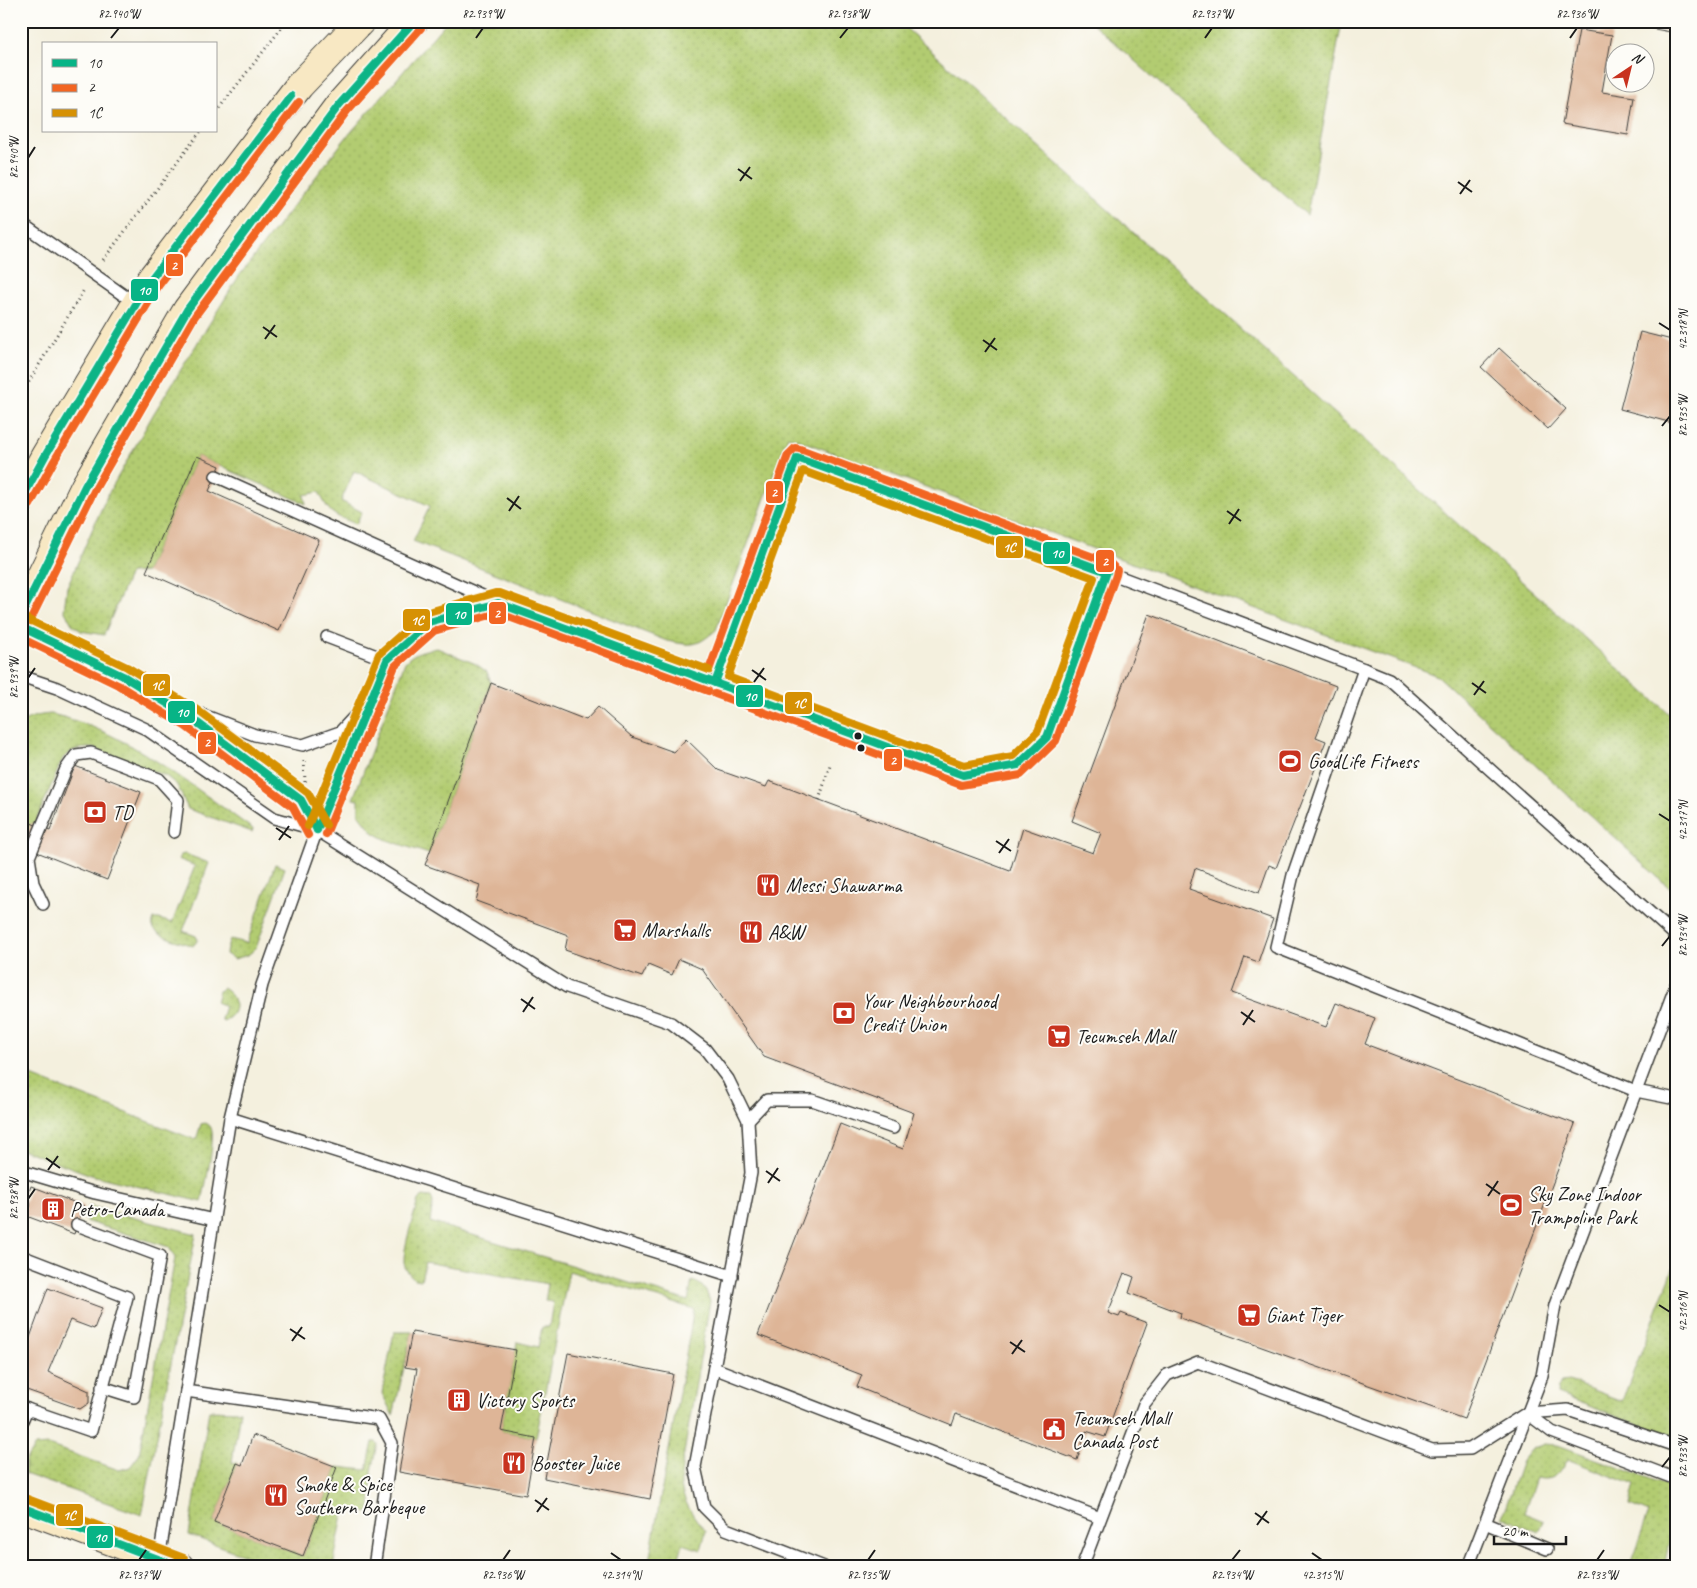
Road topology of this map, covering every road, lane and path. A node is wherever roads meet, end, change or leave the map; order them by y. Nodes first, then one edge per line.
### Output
1 (287, 21) edge
2 (361, 21) edge
3 (414, 21) edge
4 (218, 109) edge
5 (21, 222) edge
6 (136, 304) junction
7 (216, 476) dead end
8 (21, 500) edge
9 (1107, 572) junction
10 (498, 603) junction
11 (21, 617) edge
12 (21, 628) edge
13 (327, 637) dead end
14 (387, 660) junction
15 (1364, 670) junction
16 (21, 676) edge
17 (715, 684) junction
18 (154, 696) junction
19 (370, 700) junction
20 (304, 758) dead end
21 (830, 764) dead end
22 (306, 785) dead end
23 (819, 800) dead end
24 (317, 830) junction
25 (174, 832) dead end
26 (43, 904) dead end
27 (1676, 936) edge
28 (1676, 986) edge
29 (1636, 1091) junction
30 (1676, 1099) edge
31 (230, 1118) junction
32 (748, 1120) junction
33 (893, 1128) dead end
34 (21, 1171) edge
35 (214, 1220) junction
36 (77, 1225) dead end
37 (21, 1256) edge
38 (732, 1276) junction
39 (714, 1368) junction
40 (102, 1386) junction
41 (186, 1391) junction
42 (24, 1408) edge
43 (1527, 1413) junction
44 (21, 1423) edge
45 (1676, 1446) edge
46 (1676, 1479) edge
47 (21, 1507) edge
48 (1100, 1518) junction
49 (1485, 1523) junction
50 (1547, 1548) dead end
51 (170, 1563) edge
52 (374, 1567) edge
53 (824, 1567) edge
54 (1082, 1567) edge
55 (1468, 1567) edge

1 - 4 path
2 - 6 main road
3 - 11 main road
5 - 6 lane
6 - 8 main road
7 - 10 lane
9 - 15 lane
9 - 17 lane
9 - 17 lane
10 - 14 lane
10 - 17 lane
12 - 18 lane
13 - 14 lane
14 - 19 lane
15 - 27 lane
15 - 29 lane
16 - 24 lane
18 - 19 lane
18 - 24 lane
19 - 24 lane
20 - 22 path
21 - 23 path
24 - 31 lane
24 - 32 lane
25 - 26 lane
28 - 29 lane
29 - 30 lane
29 - 43 lane
31 - 35 lane
31 - 38 lane
32 - 33 lane
32 - 38 lane
34 - 35 lane
35 - 41 lane
36 - 40 lane
37 - 40 lane
38 - 39 lane
39 - 48 lane
39 - 53 lane
40 - 42 lane
41 - 51 lane
41 - 52 lane
42 - 44 lane
43 - 45 lane
43 - 46 lane
43 - 48 lane
43 - 49 lane
47 - 51 main road
48 - 54 lane
49 - 50 lane
49 - 55 lane

